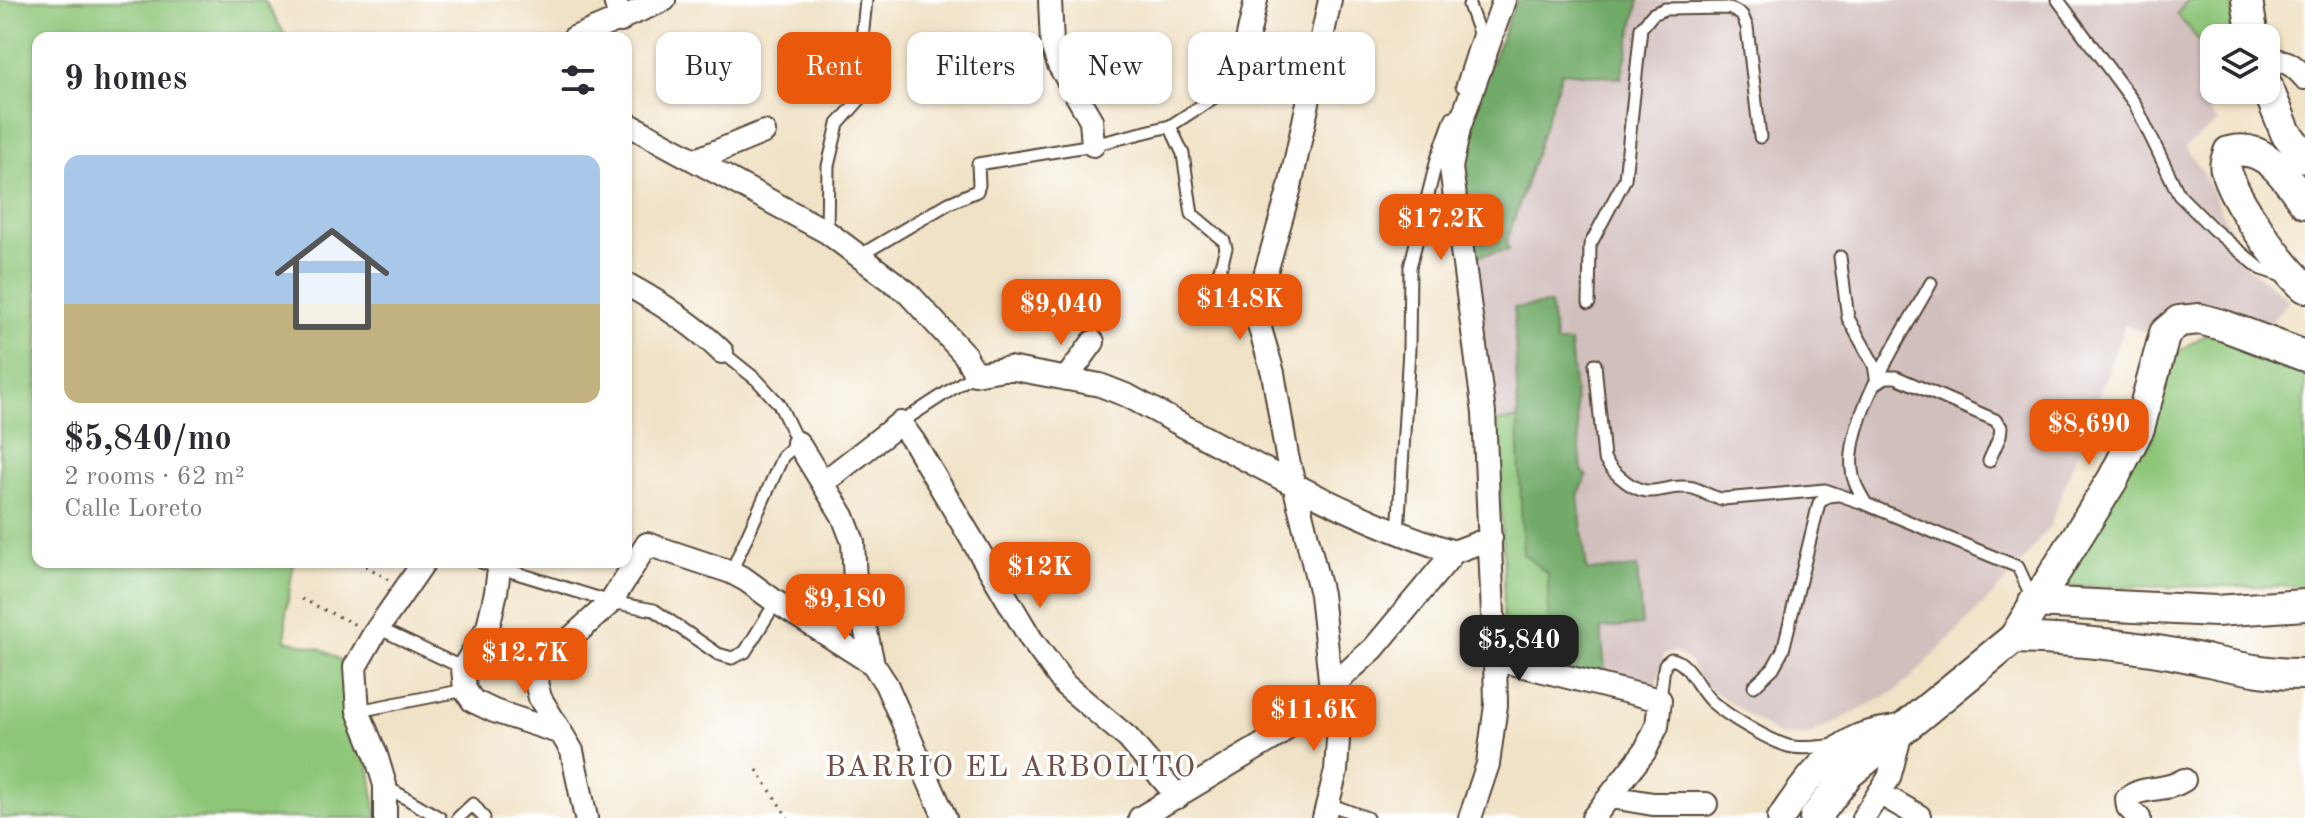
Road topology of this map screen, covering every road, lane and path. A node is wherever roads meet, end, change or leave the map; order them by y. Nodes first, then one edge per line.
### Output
1 (664, 0) edge
2 (866, 0) edge
3 (1050, 0) edge
4 (1256, 0) edge
5 (1330, 0) edge
6 (1504, 0) edge
7 (1654, 0) edge
8 (2058, 0) edge
9 (2247, 0) edge
10 (1469, 5) dead end
11 (618, 10) edge
12 (2251, 24) edge
13 (1641, 28) junction
14 (583, 32) edge
15 (1249, 32) edge
16 (1323, 32) edge
17 (2280, 60) edge
18 (2305, 78) edge
19 (1204, 104) edge
20 (1308, 104) edge
21 (2274, 104) edge
22 (632, 126) edge
23 (1170, 126) junction
24 (1454, 127) junction
25 (764, 132) dead end
26 (1760, 137) dead end
27 (1093, 145) junction
28 (2305, 157) edge
29 (696, 160) junction
30 (2305, 203) edge
31 (827, 232) junction
32 (859, 256) junction
33 (1840, 257) dead end
34 (1931, 283) dead end
35 (2302, 284) edge
36 (632, 287) edge
37 (1260, 293) junction
38 (1589, 303) dead end
39 (1093, 342) dead end
40 (722, 352) joint
41 (2305, 356) edge
42 (1595, 364) dead end
43 (975, 374) junction
44 (1066, 379) junction
45 (1877, 383) junction
46 (900, 423) junction
47 (798, 443) junction
48 (1989, 461) dead end
49 (823, 483) junction
50 (1296, 485) junction
51 (1842, 495) junction
52 (1866, 504) junction
53 (1398, 534) junction
54 (1491, 538) junction
55 (1454, 552) junction
56 (369, 568) edge
57 (420, 568) edge
58 (493, 568) edge
59 (505, 568) edge
60 (731, 572) junction
61 (405, 589) junction
62 (302, 599) dead end
63 (611, 602) junction
64 (776, 602) junction
65 (2034, 602) junction
66 (2305, 605) edge
67 (376, 631) junction
68 (2014, 638) junction
69 (1495, 659) junction
70 (873, 664) junction
71 (2305, 674) edge
72 (464, 679) junction
73 (1754, 686) dead end
74 (1331, 689) junction
75 (1660, 700) junction
76 (358, 711) junction
77 (1903, 727) junction
78 (561, 733) junction
79 (1847, 745) junction
80 (757, 770) dead end
81 (2184, 780) dead end
82 (385, 785) junction
83 (1879, 793) junction
84 (1178, 797) junction
85 (1611, 797) junction
86 (1706, 804) dead end
87 (1327, 811) edge
88 (1919, 816) dead end
89 (385, 818) edge
90 (440, 818) edge
91 (458, 818) edge
92 (484, 818) edge
93 (586, 818) edge
94 (788, 818) edge
95 (945, 818) edge
96 (1140, 818) edge
97 (1367, 818) edge
98 (1470, 818) edge
99 (1593, 818) edge
100 (1781, 818) edge
101 (1815, 818) edge
102 (1863, 818) edge
103 (2139, 818) edge

1 - 11 street
2 - 31 lane
3 - 27 street
4 - 15 street
5 - 16 street
6 - 24 street
7 - 13 lane
8 - 35 lane
9 - 12 main road
10 - 24 lane
11 - 14 street
13 - 26 lane
13 - 38 lane
17 - 18 street
19 - 23 lane
20 - 37 street
21 - 28 main road
22 - 29 street
23 - 27 lane
23 - 37 lane
24 - 53 lane
24 - 54 street
25 - 29 street
27 - 32 lane
29 - 31 street
30 - 35 main road
31 - 32 street
32 - 43 street
33 - 45 lane
34 - 45 lane
36 - 40 street
37 - 50 street
39 - 44 street
40 - 47 lane
41 - 65 main road
42 - 51 lane
43 - 44 street
43 - 46 lane
44 - 50 street
45 - 48 lane
45 - 52 lane
46 - 49 street
46 - 84 street
47 - 49 street
47 - 60 lane
49 - 70 street
50 - 53 street
50 - 74 street
51 - 52 lane
51 - 73 lane
52 - 65 lane
53 - 55 street
54 - 55 street
54 - 69 street
55 - 74 street
56 - 61 path
57 - 61 street
58 - 72 street
59 - 63 lane
60 - 63 street
60 - 64 street
61 - 67 street
62 - 67 path
63 - 64 lane
63 - 78 street
64 - 70 street
65 - 66 main road
65 - 68 main road
67 - 72 lane
67 - 76 street
68 - 71 main road
68 - 77 main road
69 - 75 street
69 - 98 street
70 - 95 street
72 - 76 lane
72 - 78 street
74 - 84 street
74 - 87 street
75 - 79 lane
75 - 85 street
76 - 82 street
77 - 79 street
77 - 83 street
77 - 101 main road
78 - 93 street
79 - 100 street
80 - 94 path
81 - 103 street
82 - 89 street
82 - 90 lane
83 - 88 street
83 - 102 street
84 - 96 street
85 - 86 street
85 - 99 street
87 - 97 lane
91 - 92 lane

